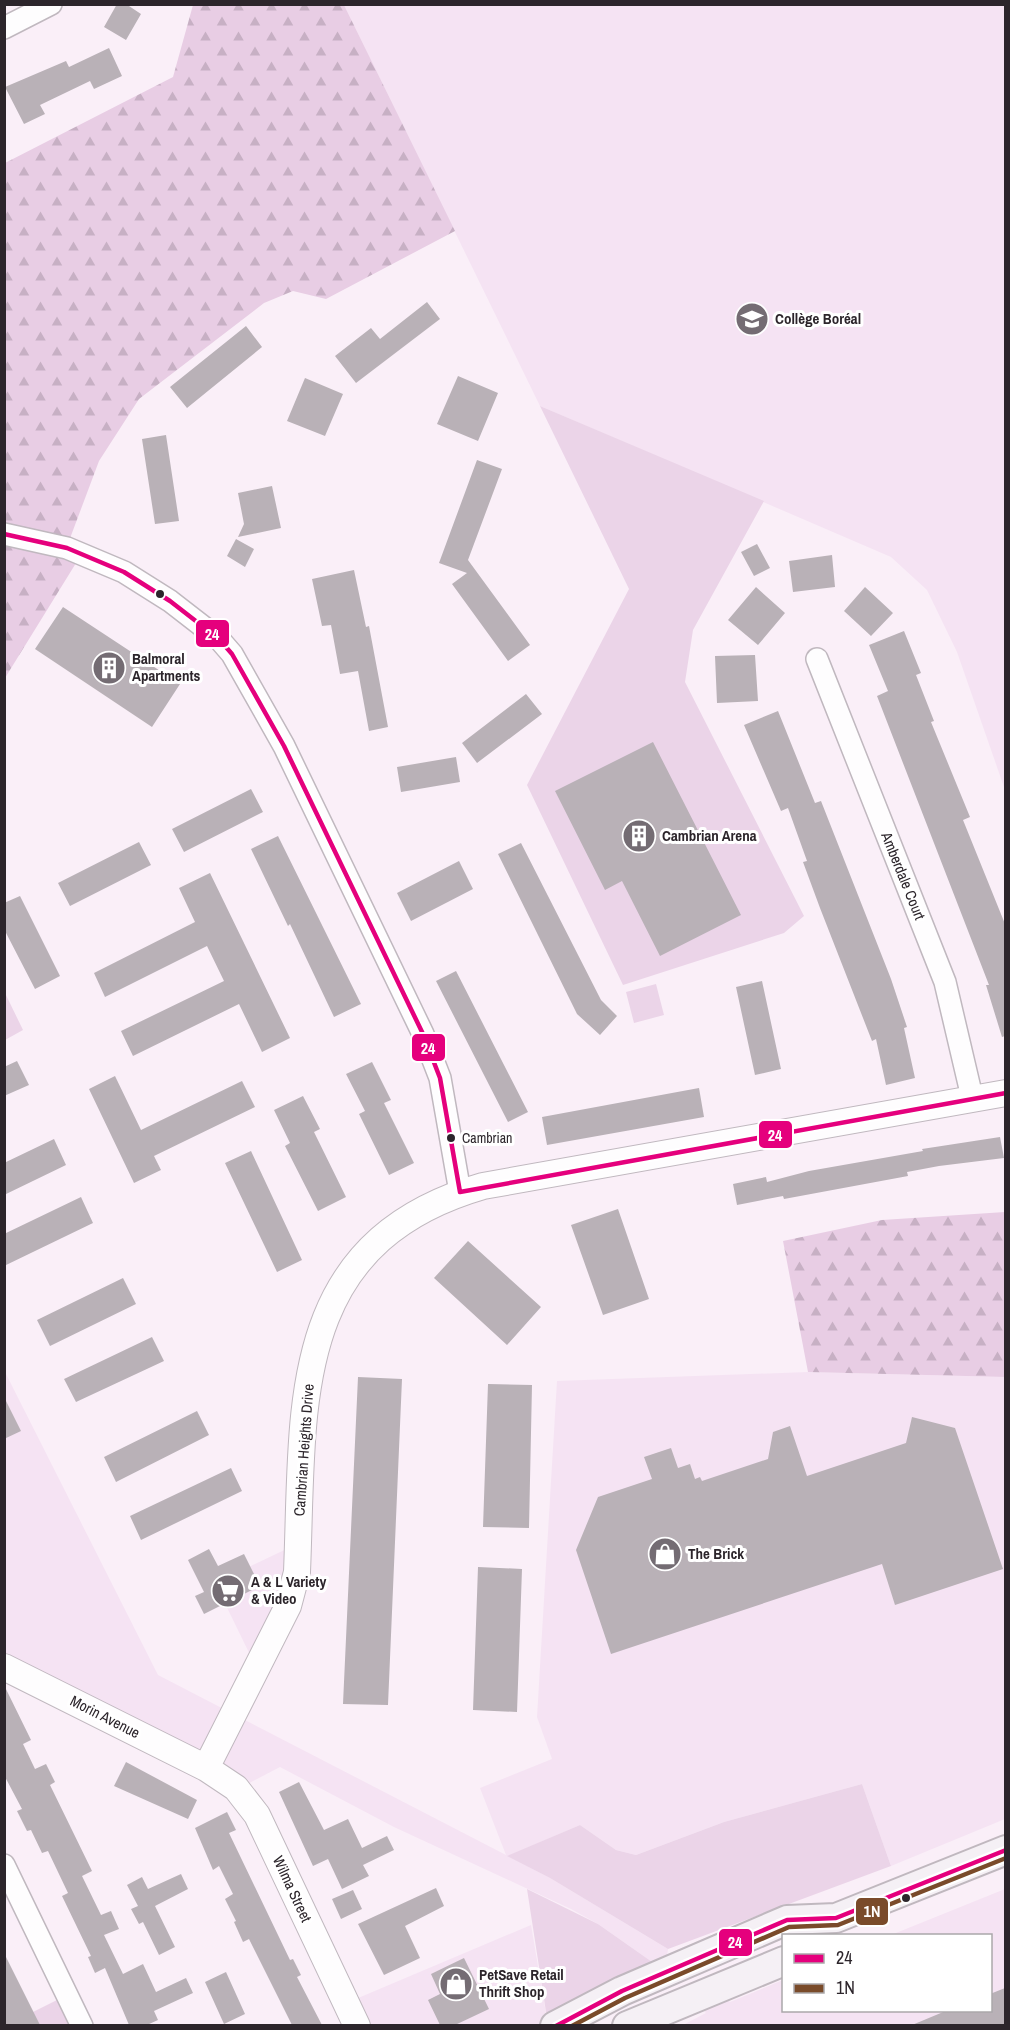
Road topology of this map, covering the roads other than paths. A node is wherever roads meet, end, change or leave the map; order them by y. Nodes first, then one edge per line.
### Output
1 (51, 4) edge
2 (4, 28) edge
3 (4, 534) edge
4 (817, 659) dead end
5 (1005, 1093) edge
6 (972, 1097) junction
7 (460, 1192) junction
8 (4, 1667) edge
9 (207, 1768) junction
10 (1005, 1850) edge
11 (4, 1865) edge
12 (827, 1927) edge
13 (782, 1961) edge
14 (82, 2025) edge
15 (357, 2025) edge
16 (555, 2025) edge
17 (627, 2025) edge

1 - 2 street
3 - 7 street
4 - 6 street, Amberdale Court
5 - 6 street, Cambrian Heights Drive
6 - 7 street, Cambrian Heights Drive
7 - 9 street, Cambrian Heights Drive
8 - 9 street, Morin Avenue
9 - 15 street, Wilma Street
10 - 12 main road
11 - 14 street
12 - 16 main road
13 - 17 main road

